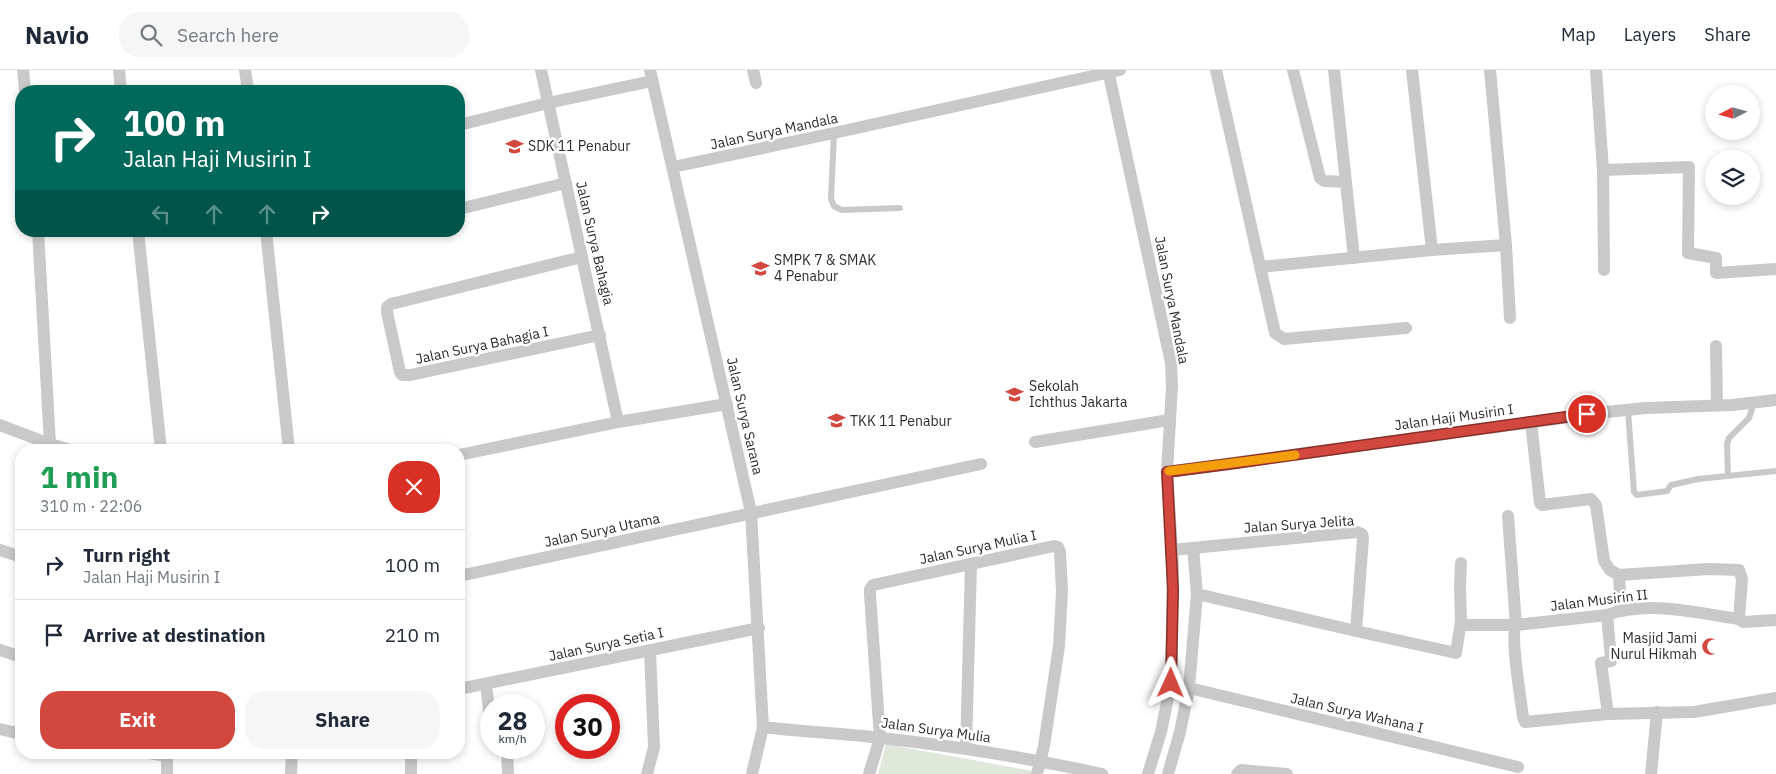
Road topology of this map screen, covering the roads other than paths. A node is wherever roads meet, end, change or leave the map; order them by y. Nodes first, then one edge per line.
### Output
1 (22, 70) edge
2 (119, 70) edge
3 (245, 70) edge
4 (541, 70) edge
5 (1216, 70) edge
6 (1293, 70) edge
7 (1334, 70) edge
8 (1412, 70) edge
9 (1490, 70) edge
10 (1596, 70) edge
11 (1112, 71) edge
12 (1086, 74) edge
13 (651, 75) edge
14 (23, 85) edge
15 (120, 85) edge
16 (247, 85) edge
17 (548, 103) junction
18 (465, 124) edge
19 (834, 134) junction
20 (673, 167) junction
21 (1603, 170) junction
22 (1346, 182) junction
23 (566, 183) junction
24 (465, 208) edge
25 (900, 208) dead end
26 (38, 237) edge
27 (139, 237) edge
28 (267, 237) edge
29 (1506, 245) junction
30 (1432, 250) junction
31 (582, 257) junction
32 (1354, 258) junction
33 (1260, 267) junction
34 (1776, 269) edge
35 (1604, 270) dead end
36 (1510, 318) dead end
37 (1406, 328) dead end
38 (600, 335) junction
39 (1716, 346) dead end
40 (1776, 400) edge
41 (1754, 403) junction
42 (727, 404) junction
43 (1717, 405) junction
44 (1628, 410) junction
45 (1169, 420) junction
46 (618, 422) junction
47 (1531, 422) junction
48 (0, 425) edge
49 (1035, 442) dead end
50 (50, 444) joint
51 (160, 444) edge
52 (288, 444) edge
53 (465, 454) edge
54 (981, 464) dead end
55 (1776, 471) edge
56 (1167, 472) junction
57 (1728, 476) junction
58 (751, 512) junction
59 (1508, 516) dead end
60 (1193, 548) junction
61 (0, 550) edge
62 (1172, 550) junction
63 (15, 555) edge
64 (1461, 563) dead end
65 (971, 564) junction
66 (465, 575) edge
67 (1619, 575) junction
68 (1197, 594) junction
69 (1621, 610) junction
70 (1607, 615) junction
71 (1739, 619) junction
72 (1776, 620) edge
73 (1516, 624) junction
74 (1461, 625) junction
75 (759, 628) junction
76 (1356, 631) junction
77 (0, 650) edge
78 (650, 650) junction
79 (15, 655) edge
80 (486, 684) junction
81 (1189, 688) junction
82 (465, 689) edge
83 (487, 694) edge
84 (1776, 698) edge
85 (1658, 712) junction
86 (1608, 714) junction
87 (763, 727) junction
88 (0, 729) edge
89 (15, 733) edge
90 (880, 738) junction
91 (966, 749) junction
92 (167, 759) edge
93 (292, 759) edge
94 (411, 759) edge
95 (507, 759) edge
96 (1041, 761) junction
97 (1518, 767) dead end
98 (167, 774) edge
99 (291, 774) edge
100 (411, 774) edge
101 (508, 774) edge
102 (647, 774) edge
103 (752, 774) edge
104 (870, 774) edge
105 (1037, 774) edge
106 (1102, 774) edge
107 (1148, 774) edge
108 (1168, 774) edge
109 (1237, 774) edge
110 (1287, 774) edge
111 (1651, 774) edge

1 - 14 street
2 - 15 street
3 - 16 street
4 - 17 street, Jalan Surya Bahagia
5 - 33 street
6 - 22 street
7 - 22 street
8 - 30 street
9 - 29 street
10 - 21 street
11 - 12 street, Jalan Surya Mandala
11 - 45 street, Jalan Surya Mandala
12 - 19 street, Jalan Surya Mandala
13 - 17 street
13 - 20 street, Jalan Surya Sarana
17 - 18 street
17 - 23 street, Jalan Surya Bahagia
19 - 20 street, Jalan Surya Mandala
19 - 25 lane
20 - 42 street, Jalan Surya Sarana
21 - 34 street
21 - 35 street
22 - 32 street
23 - 24 street
23 - 31 street, Jalan Surya Bahagia
26 - 50 street
27 - 51 street
28 - 52 street
29 - 30 street
29 - 36 street
30 - 32 street
31 - 38 street, Jalan Surya Bahagia
31 - 38 street, Jalan Surya Bahagia I
32 - 33 street
33 - 37 street
38 - 46 street, Jalan Surya Bahagia
39 - 43 street
40 - 41 street, Jalan Haji Musirin I
41 - 43 street, Jalan Haji Musirin I
41 - 57 lane
42 - 46 street
42 - 58 street, Jalan Surya Sarana
43 - 44 street, Jalan Haji Musirin I
44 - 47 street, Jalan Haji Musirin I
44 - 57 lane
45 - 49 street
45 - 56 street, Jalan Surya Mandala
46 - 53 street
47 - 56 street, Jalan Haji Musirin I
47 - 67 street
48 - 50 street
54 - 58 street, Jalan Surya Utama
55 - 57 lane
56 - 62 street, Jalan Surya Mandala
58 - 66 street, Jalan Surya Utama
58 - 75 street, Jalan Surya Sarana
59 - 73 street
60 - 62 street, Jalan Surya Jelita
60 - 68 street
60 - 76 street, Jalan Surya Jelita
61 - 63 street
62 - 107 street, Jalan Surya Mandala
64 - 74 street
65 - 90 street, Jalan Surya Mulia I
65 - 91 street
65 - 96 street, Jalan Surya Mulia I
67 - 69 street
67 - 71 street, Jalan Musirin II
68 - 76 street
68 - 81 street
69 - 70 street, Jalan Musirin II
69 - 71 street, Jalan Musirin II
70 - 73 street, Jalan Musirin II
70 - 86 street
71 - 72 street, Jalan Musirin II
73 - 74 street, Jalan Musirin II
73 - 86 street
74 - 76 street
75 - 78 street, Jalan Surya Setia I
75 - 87 street, Jalan Surya Sarana
77 - 79 street
78 - 80 street, Jalan Surya Setia I
78 - 102 street
80 - 82 street, Jalan Surya Setia I
80 - 83 street
81 - 97 street, Jalan Surya Wahana I
81 - 108 street
84 - 85 street
85 - 86 street
85 - 111 street
87 - 90 street, Jalan Surya Mulia
87 - 103 street, Jalan Surya Sarana
88 - 89 street
90 - 91 street, Jalan Surya Mulia
90 - 104 street
91 - 96 street, Jalan Surya Mulia
92 - 98 street
93 - 99 street
94 - 100 street
95 - 101 street
96 - 105 street
96 - 106 street, Jalan Surya Mulia
109 - 110 street

